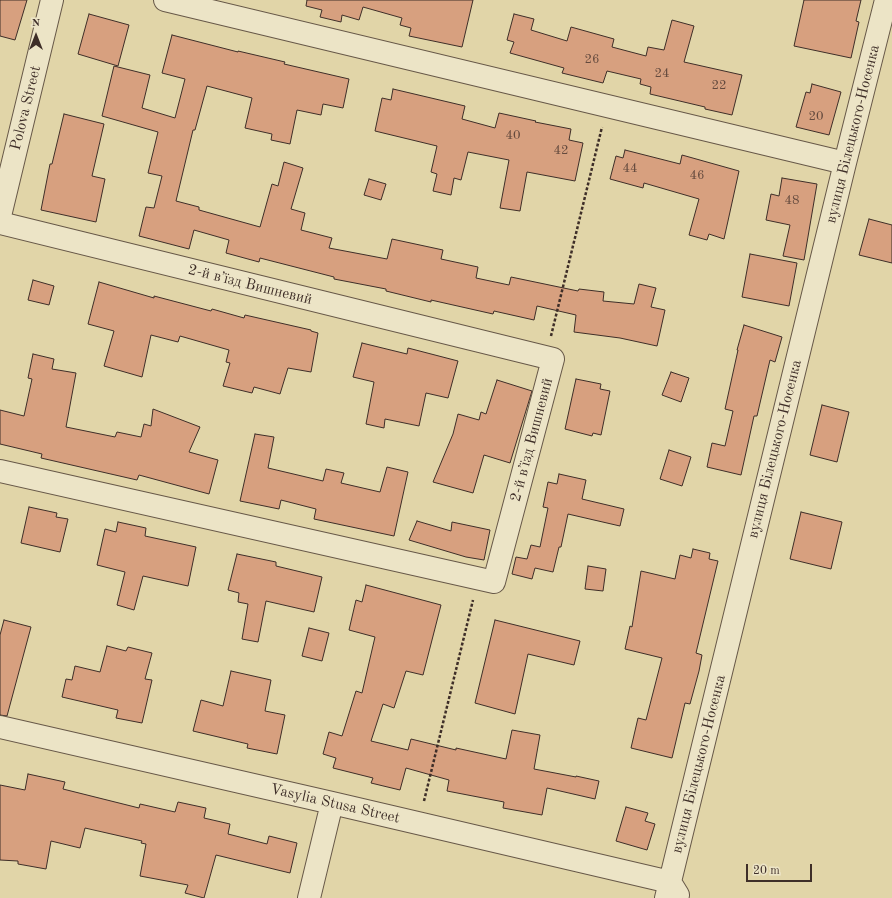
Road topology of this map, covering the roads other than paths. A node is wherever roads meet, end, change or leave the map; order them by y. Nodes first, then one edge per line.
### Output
1 (52, 0) edge
2 (165, 0) edge
3 (886, 0) edge
4 (845, 163) junction
5 (0, 216) edge
6 (0, 223) edge
7 (0, 471) edge
8 (0, 727) edge
9 (332, 803) junction
10 (672, 893) edge
11 (309, 898) edge

1 - 5 street, Polova Street
2 - 4 street
3 - 4 street, вулиця Білецького-Носенка
4 - 10 street, вулиця Білецького-Носенка
6 - 7 street, 2-й вʼїзд Вишневий
8 - 9 street, Vasylia Stusa Street
9 - 10 street, Vasylia Stusa Street
9 - 11 street

